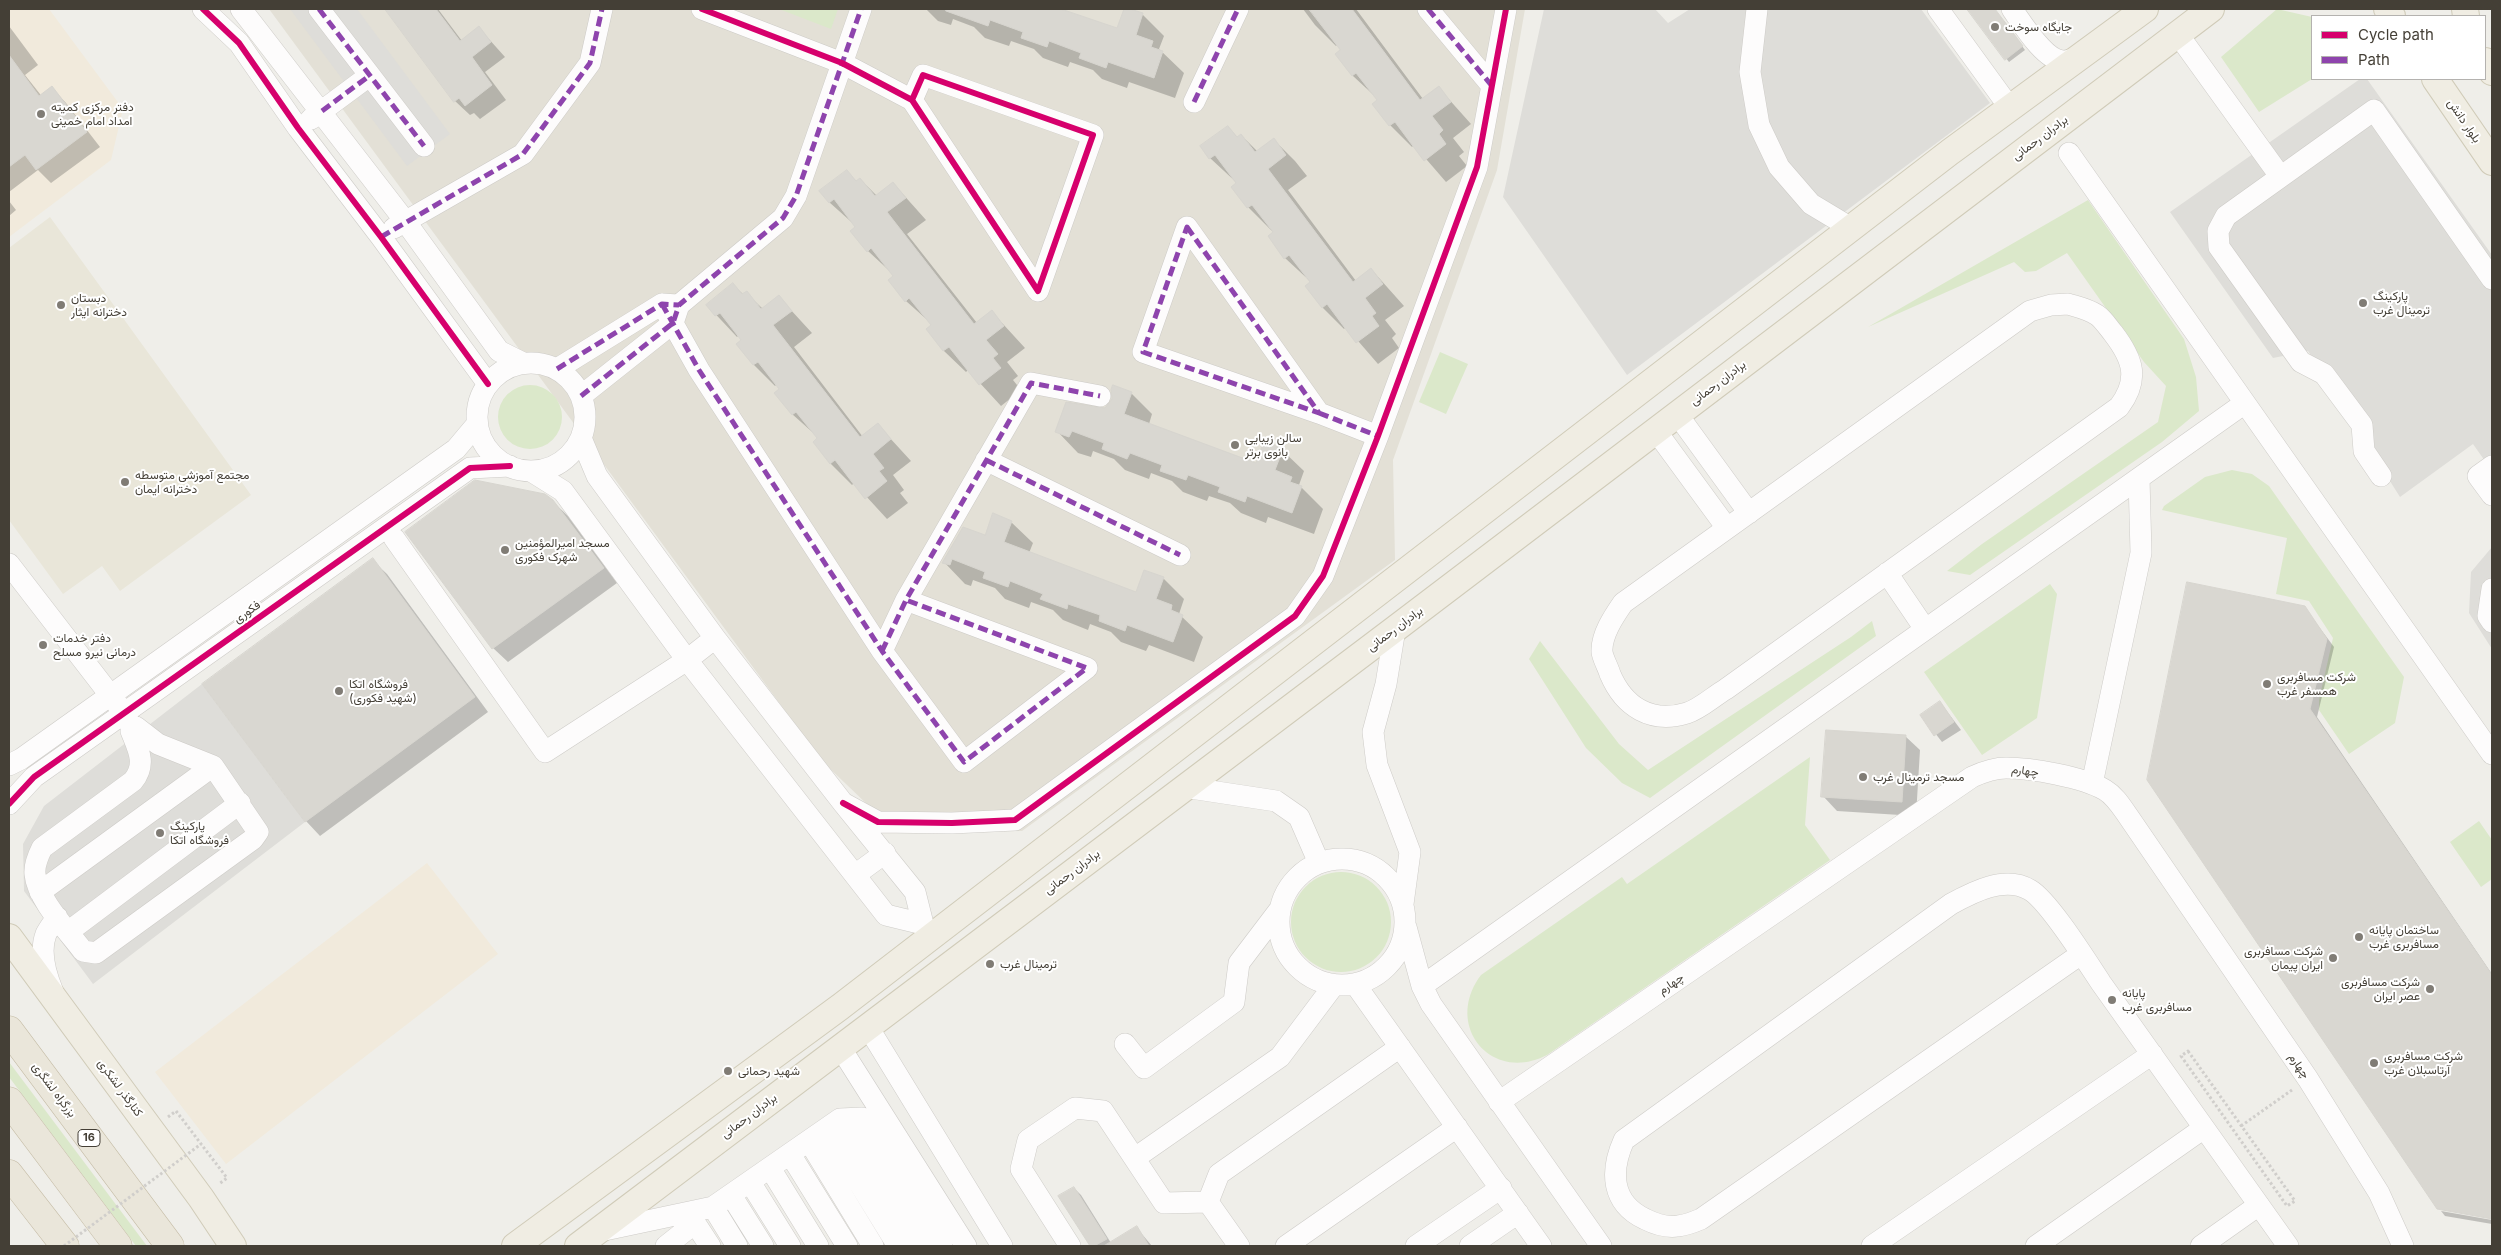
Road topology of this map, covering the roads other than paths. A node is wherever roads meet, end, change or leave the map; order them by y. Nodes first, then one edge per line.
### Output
1 (203, 9) edge
2 (241, 9) edge
3 (319, 9) edge
4 (602, 9) edge
5 (702, 9) edge
6 (861, 9) edge
7 (1238, 9) edge
8 (1428, 9) edge
9 (1506, 9) edge
10 (1756, 9) edge
11 (1938, 9) edge
12 (2012, 9) edge
13 (2145, 9) edge
14 (2211, 9) edge
15 (2177, 33) junction
16 (2082, 55) junction
17 (842, 63) junction
18 (369, 76) junction
19 (2436, 80) edge
20 (1492, 86) junction
21 (912, 100) junction
22 (1194, 102) dead end
23 (2010, 108) junction
24 (322, 112) junction
25 (298, 128) junction
26 (424, 146) dead end
27 (2069, 153) dead end
28 (2492, 162) edge
29 (2280, 176) junction
30 (405, 221) junction
31 (1851, 228) junction
32 (381, 236) junction
33 (2492, 279) edge
34 (672, 311) junction
35 (523, 363) junction
36 (557, 369) junction
37 (488, 384) junction
38 (581, 396) junction
39 (1100, 396) dead end
40 (2245, 403) junction
41 (1319, 413) junction
42 (1677, 414) junction
43 (477, 424) junction
44 (1656, 430) junction
45 (1378, 436) junction
46 (581, 438) junction
47 (986, 460) junction
48 (510, 466) junction
49 (2492, 466) edge
50 (531, 471) junction
51 (2381, 476) dead end
52 (2139, 478) junction
53 (2492, 495) edge
54 (1749, 513) junction
55 (1728, 528) junction
56 (394, 538) dead end
57 (1180, 555) dead end
58 (9, 564) edge
59 (1887, 573) junction
60 (2492, 589) edge
61 (906, 600) junction
62 (2492, 622) edge
63 (1395, 629) junction
64 (1925, 629) junction
65 (715, 638) junction
66 (882, 651) junction
67 (687, 660) junction
68 (110, 696) junction
69 (128, 720) junction
70 (2492, 754) edge
71 (9, 765) edge
72 (213, 766) junction
73 (2092, 784) junction
74 (1184, 787) junction
75 (240, 803) junction
76 (843, 803) junction
77 (9, 804) edge
78 (885, 853) junction
79 (1319, 863) junction
80 (855, 875) junction
81 (40, 892) junction
82 (1280, 909) junction
83 (1404, 914) junction
84 (63, 925) junction
85 (927, 930) junction
86 (9, 937) edge
87 (2081, 954) junction
88 (1345, 984) junction
89 (1422, 986) junction
90 (59, 1006) junction
91 (868, 1027) junction
92 (9, 1030) edge
93 (1125, 1044) dead end
94 (1400, 1046) junction
95 (840, 1047) junction
96 (2152, 1054) junction
97 (9, 1102) edge
98 (1499, 1102) junction
99 (1457, 1127) junction
100 (2204, 1128) junction
101 (825, 1130) junction
102 (790, 1154) junction
103 (1134, 1158) junction
104 (770, 1168) junction
105 (9, 1174) edge
106 (750, 1182) junction
107 (1501, 1188) junction
108 (731, 1195) junction
109 (1208, 1202) junction
110 (2259, 1205) junction
111 (713, 1207) junction
112 (1527, 1229) edge
113 (588, 1239) edge
114 (232, 1244) edge
115 (674, 1244) edge
116 (65, 1246) edge
117 (118, 1246) edge
118 (170, 1246) edge
119 (515, 1246) edge
120 (710, 1246) edge
121 (737, 1246) edge
122 (763, 1246) edge
123 (790, 1246) edge
124 (818, 1246) edge
125 (846, 1246) edge
126 (873, 1246) edge
127 (898, 1246) edge
128 (920, 1246) edge
129 (942, 1246) edge
130 (966, 1246) edge
131 (1002, 1246) edge
132 (1070, 1246) edge
133 (1239, 1246) edge
134 (1286, 1246) edge
135 (1416, 1246) edge
136 (1470, 1246) edge
137 (1541, 1246) edge
138 (1601, 1246) edge
139 (1872, 1246) edge
140 (2036, 1246) edge
141 (2202, 1246) edge
142 (2288, 1246) edge
143 (2403, 1246) edge

1 - 25 street
2 - 24 street
3 - 18 street
4 - 30 street
5 - 17 street
6 - 17 street
7 - 22 street
8 - 20 street
9 - 20 street
10 - 31 street
11 - 23 street
12 - 16 street
13 - 16 main road
14 - 15 main road, برادران رحمانی
15 - 29 street
15 - 42 main road, برادران رحمانی
16 - 23 main road
17 - 21 street
17 - 34 street
18 - 24 street
18 - 26 street
19 - 28 main road, بلوار دانش
20 - 45 street
21 - 21 street
23 - 31 main road
24 - 25 street
24 - 30 street
25 - 32 street
27 - 40 street
29 - 33 street
29 - 51 street
30 - 32 street
30 - 35 street
31 - 85 main road
32 - 37 street
34 - 36 street
34 - 38 street
34 - 66 street
35 - 36 street
35 - 37 street
36 - 38 street
37 - 43 street
38 - 46 street
39 - 47 street
40 - 52 street
40 - 70 street
41 - 41 street
41 - 45 street
42 - 44 main road, برادران رحمانی
42 - 54 street
43 - 48 street
43 - 68 street, فکوری
44 - 55 street
44 - 63 main road, برادران رحمانی
45 - 76 street
46 - 50 street
46 - 65 street
47 - 57 street
47 - 61 street
48 - 50 street
48 - 69 street, فکوری
49 - 53 street
50 - 67 street
52 - 64 street
52 - 73 street
54 - 55 street
54 - 59 street
55 - 59 street
56 - 67 street
58 - 68 street
59 - 64 street
60 - 62 street
61 - 66 street
61 - 66 street
63 - 74 main road, برادران رحمانی
63 - 83 street
64 - 89 street
65 - 67 street
65 - 76 street
67 - 80 street
68 - 69 street
68 - 71 street, فکوری
69 - 72 street
69 - 77 street, فکوری
69 - 81 street
72 - 75 street
72 - 81 street
73 - 98 street, چهارم
73 - 143 street, چهارم
74 - 79 street
74 - 91 main road, برادران رحمانی
75 - 84 street
75 - 84 street
76 - 78 street
78 - 80 street
78 - 85 street
79 - 82 street
79 - 83 street
80 - 85 street
81 - 84 street
82 - 88 street
82 - 93 street
83 - 88 street
83 - 89 street
84 - 90 street
85 - 119 main road
86 - 90 main road, کنارگذر لشکری
87 - 87 street
87 - 96 street
88 - 94 street
88 - 103 street
89 - 98 street
90 - 114 main road, کنارگذر لشکری
91 - 95 main road, برادران رحمانی
91 - 131 street
92 - 118 highway, بزرگراه لشگری / 16
94 - 99 street
94 - 109 street
95 - 113 main road, برادران رحمانی
95 - 130 street
96 - 100 street
96 - 139 street
97 - 117 highway
98 - 138 street
99 - 107 street
99 - 134 street
100 - 110 street
100 - 140 street
101 - 102 street
101 - 126 street
101 - 127 street
101 - 128 street
101 - 129 street
102 - 104 street
102 - 125 street
103 - 109 street
103 - 132 street
104 - 106 street
104 - 124 street
105 - 116 highway
106 - 108 street
106 - 123 street
107 - 112 street
107 - 135 street
108 - 111 street
108 - 122 street
109 - 133 street
110 - 141 street
110 - 142 street
111 - 113 street
111 - 121 street
112 - 136 street
112 - 137 street
115 - 120 street

